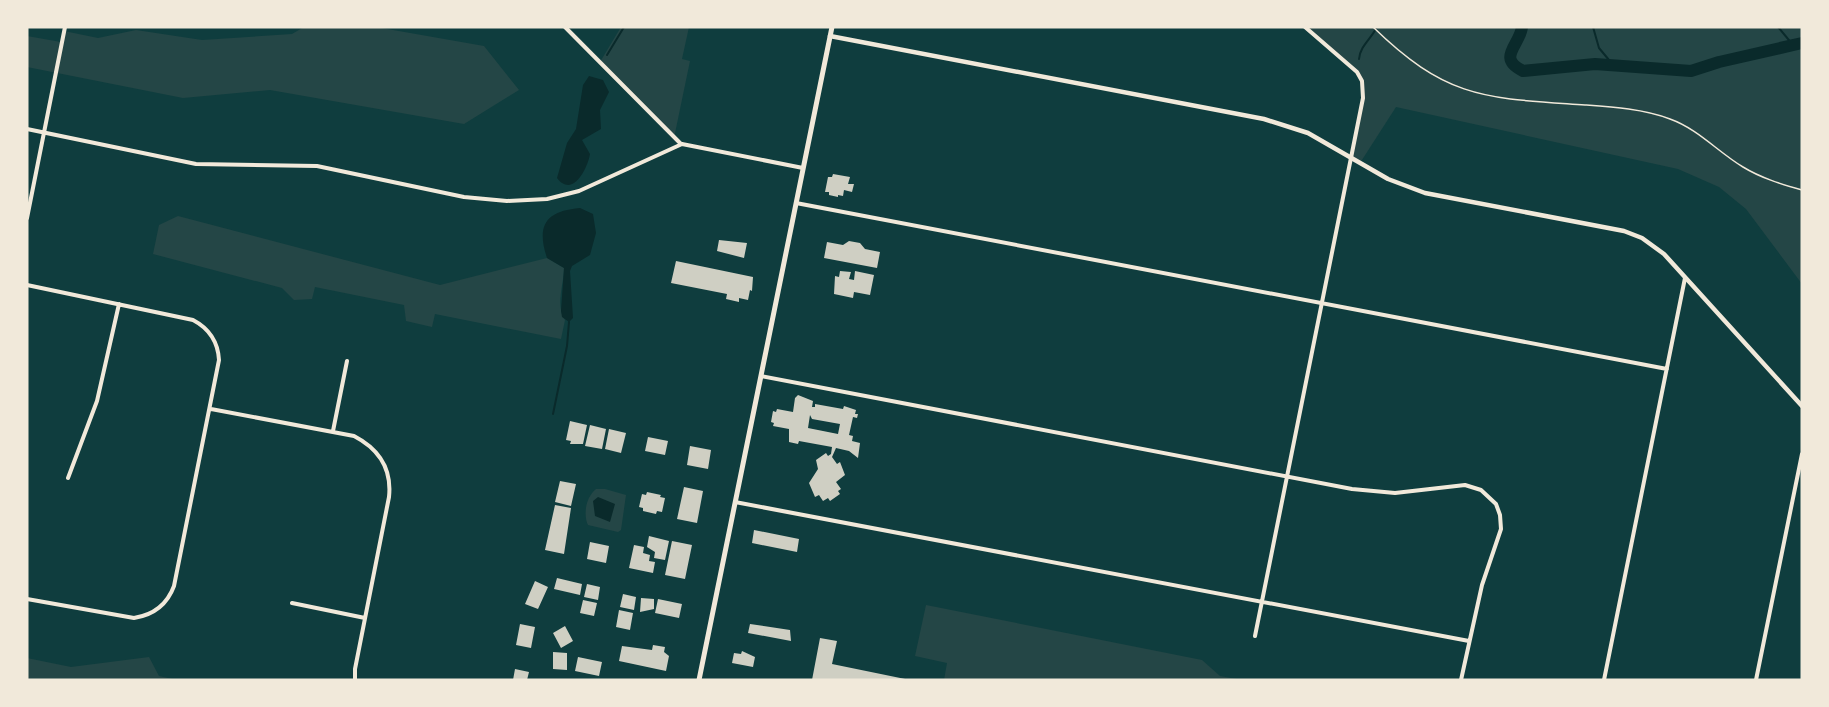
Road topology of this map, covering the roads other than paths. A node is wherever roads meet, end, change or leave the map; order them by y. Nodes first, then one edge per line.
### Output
1 (64, 27) edge
2 (565, 27) edge
3 (832, 27) edge
4 (1305, 27) edge
5 (830, 36) junction
6 (27, 129) edge
7 (43, 132) junction
8 (682, 144) junction
9 (1350, 157) junction
10 (803, 168) junction
11 (796, 203) junction
12 (27, 218) edge
13 (1686, 277) junction
14 (27, 285) edge
15 (1321, 303) junction
16 (119, 304) junction
17 (347, 361) dead end
18 (1667, 369) junction
19 (761, 376) junction
20 (1802, 406) edge
21 (211, 408) junction
22 (333, 431) junction
23 (1802, 454) edge
24 (1286, 477) junction
25 (68, 478) dead end
26 (735, 502) junction
27 (27, 599) edge
28 (1261, 602) junction
29 (292, 603) dead end
30 (365, 618) junction
31 (1255, 636) dead end
32 (1469, 641) junction
33 (355, 680) edge
34 (699, 680) edge
35 (1461, 680) edge
36 (1604, 680) edge
37 (1756, 680) edge

1 - 7 street
2 - 8 street
3 - 5 main road
4 - 9 street
5 - 9 street
5 - 10 main road
6 - 7 street
7 - 8 street
7 - 12 street
8 - 10 street
9 - 13 street
9 - 15 street
10 - 11 main road
11 - 15 street
11 - 19 main road
13 - 18 street
13 - 20 street
14 - 16 street
15 - 18 street
15 - 24 street
16 - 21 street
16 - 25 street
17 - 22 street
18 - 36 street
19 - 24 street
19 - 26 main road
21 - 22 street
21 - 27 street
22 - 30 street
23 - 37 street
24 - 28 street
24 - 32 street
26 - 28 street
26 - 34 main road
28 - 31 street
28 - 32 street
29 - 30 street
30 - 33 street
32 - 35 street

